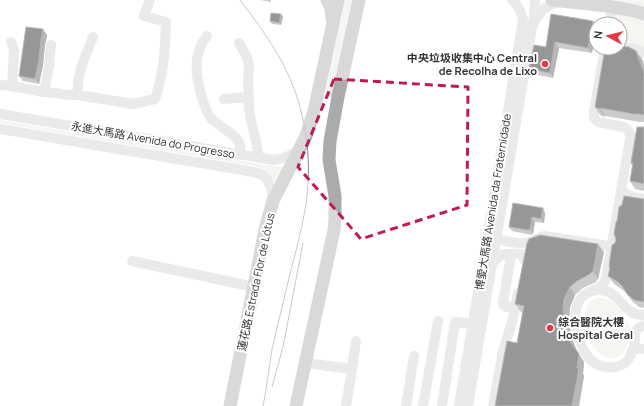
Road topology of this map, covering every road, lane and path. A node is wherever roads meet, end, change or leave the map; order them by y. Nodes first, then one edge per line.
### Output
1 (150, 0) edge
2 (327, 0) edge
3 (338, 0) edge
4 (512, 0) edge
5 (535, 0) edge
6 (558, 1) edge
7 (360, 3) edge
8 (607, 6) junction
9 (644, 14) edge
10 (610, 16) edge
11 (332, 25) junction
12 (532, 28) junction
13 (207, 36) dead end
14 (93, 37) dead end
15 (11, 42) dead end
16 (239, 43) dead end
17 (51, 45) dead end
18 (628, 48) edge
19 (644, 53) edge
20 (604, 56) edge
21 (0, 85) edge
22 (12, 86) junction
23 (319, 91) junction
24 (44, 92) junction
25 (78, 95) junction
26 (248, 97) junction
27 (338, 97) junction
28 (224, 99) dead end
29 (0, 114) edge
30 (638, 128) edge
31 (0, 129) edge
32 (630, 144) junction
33 (302, 146) junction
34 (241, 154) junction
35 (258, 157) junction
36 (622, 189) junction
37 (632, 197) junction
38 (644, 199) edge
39 (273, 201) junction
40 (492, 239) junction
41 (527, 244) junction
42 (613, 246) junction
43 (521, 260) junction
44 (132, 261) dead end
45 (492, 264) junction
46 (520, 283) edge
47 (254, 288) junction
48 (483, 289) junction
49 (593, 290) junction
50 (613, 300) junction
51 (505, 306) junction
52 (516, 308) junction
53 (623, 310) junction
54 (644, 315) edge
55 (644, 319) edge
56 (438, 321) dead end
57 (473, 324) junction
58 (644, 325) edge
59 (356, 341) dead end
60 (637, 346) edge
61 (414, 356) dead end
62 (305, 363) junction
63 (352, 369) junction
64 (230, 406) edge
65 (296, 406) edge
66 (346, 406) edge
67 (406, 406) edge
68 (423, 406) edge
69 (442, 406) edge
70 (459, 406) edge
71 (468, 406) edge
72 (493, 406) edge

1 - 25 street
2 - 11 main road
3 - 11 main road, 蓮花路 Estrada Flor de Lótus
4 - 40 street, 博愛大馬路 Avenida da Fraternidade
5 - 12 street, 博愛大馬路 Avenida da Fraternidade
6 - 8 main road
6 - 12 street, 博愛大馬路 Avenida da Fraternidade
7 - 27 main road
8 - 9 main road
8 - 10 street
11 - 23 main road, 蓮花路 Estrada Flor de Lótus
12 - 40 street, 博愛大馬路 Avenida da Fraternidade
13 - 34 street
14 - 25 street
15 - 22 street
16 - 26 street
17 - 24 street
18 - 19 street
20 - 32 street
21 - 22 street
22 - 24 street
23 - 27 main road
23 - 33 main road, 蓮花路 Estrada Flor de Lótus
24 - 25 street
26 - 28 street
26 - 35 street
27 - 62 main road
29 - 34 street, 永進大馬路 Avenida do Progresso
30 - 32 street
31 - 39 street, 永進大馬路 Avenida do Progresso
32 - 36 street
33 - 35 street, 永進大馬路 Avenida do Progresso
33 - 39 main road, 蓮花路 Estrada Flor de Lótus
34 - 35 street, 永進大馬路 Avenida do Progresso
36 - 37 street
36 - 42 street
37 - 38 street
37 - 42 street
39 - 47 main road, 蓮花路 Estrada Flor de Lótus
40 - 41 street
40 - 45 street, 博愛大馬路 Avenida da Fraternidade
40 - 48 street, 博愛大馬路 Avenida da Fraternidade
41 - 42 street
41 - 43 street
42 - 49 street
42 - 50 street
43 - 45 street
43 - 51 street
44 - 47 street
45 - 48 street, 博愛大馬路 Avenida da Fraternidade
46 - 52 street
47 - 64 main road, 蓮花路 Estrada Flor de Lótus
48 - 51 street
48 - 57 street, 博愛大馬路 Avenida da Fraternidade
48 - 71 street, 博愛大馬路 Avenida da Fraternidade
49 - 54 street
49 - 60 street
50 - 53 street
50 - 60 street
51 - 52 street
52 - 72 street
53 - 55 street
53 - 60 street
56 - 68 street
57 - 69 street
57 - 70 street, 博愛大馬路 Avenida da Fraternidade
58 - 60 street
59 - 63 street
61 - 67 street
62 - 63 street
62 - 65 main road
63 - 66 street

